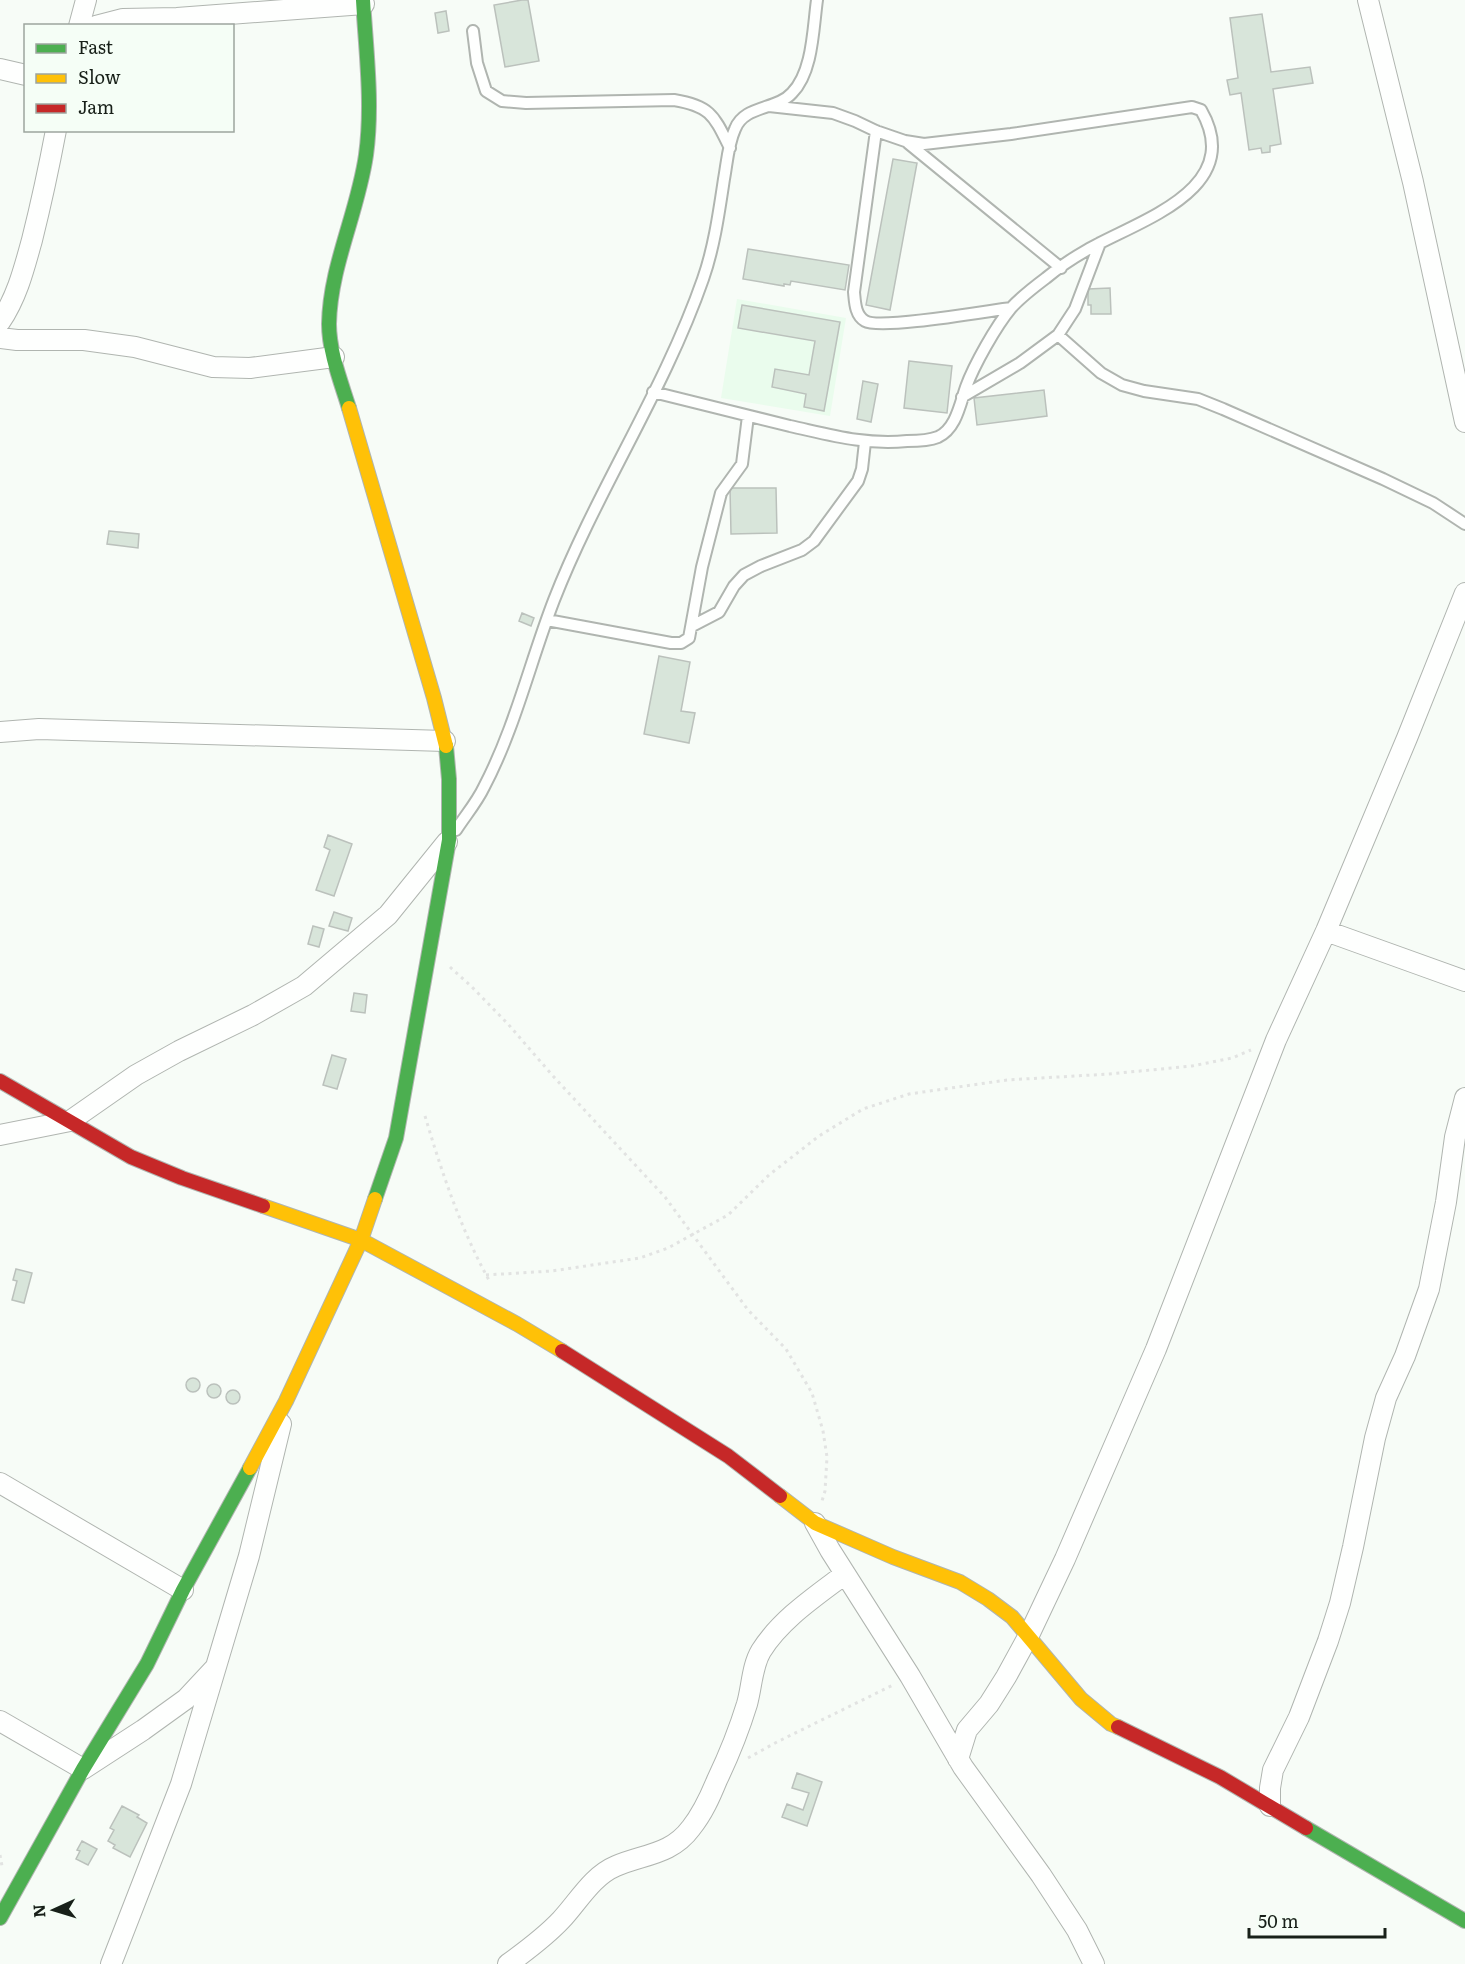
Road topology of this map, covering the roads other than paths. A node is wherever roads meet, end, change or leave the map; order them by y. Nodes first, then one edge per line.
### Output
1 (86, 0) edge
2 (817, 0) edge
3 (1368, 0) edge
4 (363, 2) edge
5 (80, 24) edge
6 (105, 24) edge
7 (473, 31) dead end
8 (0, 69) edge
9 (24, 75) edge
10 (769, 106) junction
11 (876, 131) junction
12 (56, 132) edge
13 (905, 141) junction
14 (729, 148) junction
15 (1100, 243) junction
16 (1061, 268) junction
17 (1011, 308) junction
18 (3, 312) edge
19 (1058, 335) junction
20 (0, 338) edge
21 (334, 357) junction
22 (653, 392) junction
23 (962, 398) junction
24 (748, 416) junction
25 (1465, 422) edge
26 (865, 442) junction
27 (1465, 524) edge
28 (1465, 593) edge
29 (547, 620) junction
30 (692, 626) junction
31 (0, 732) edge
32 (445, 741) junction
33 (449, 840) junction
34 (1326, 931) junction
35 (1465, 981) edge
36 (0, 1081) edge
37 (1465, 1098) edge
38 (70, 1121) junction
39 (0, 1135) edge
40 (361, 1240) junction
41 (286, 1401) junction
42 (0, 1483) edge
43 (815, 1523) junction
44 (845, 1574) junction
45 (183, 1590) junction
46 (1029, 1635) junction
47 (218, 1665) junction
48 (0, 1721) edge
49 (958, 1759) junction
50 (83, 1769) junction
51 (1270, 1806) junction
52 (0, 1918) edge
53 (1465, 1921) edge
54 (111, 1964) edge
55 (508, 1964) edge
56 (1094, 1964) edge

1 - 5 street
2 - 10 lane
3 - 25 street
4 - 6 street
4 - 21 street
7 - 14 lane
8 - 9 street
10 - 11 lane
10 - 14 lane
11 - 13 lane
11 - 17 lane
12 - 18 street
13 - 15 lane
13 - 16 lane
14 - 22 lane
15 - 16 lane
15 - 19 lane
16 - 17 lane
17 - 23 lane
19 - 23 lane
19 - 27 lane
20 - 21 street
21 - 32 street
22 - 24 lane
22 - 29 lane
23 - 26 lane
24 - 26 lane
24 - 30 lane
26 - 30 lane
28 - 34 street
29 - 30 lane
29 - 33 lane
31 - 32 street
32 - 33 street
33 - 38 street
33 - 40 street
34 - 35 street
34 - 46 street
36 - 38 street
37 - 51 street
38 - 39 street
38 - 40 street
40 - 41 street
40 - 43 street
41 - 45 street
41 - 47 street
42 - 45 street
43 - 44 street
43 - 46 street
44 - 49 street
44 - 55 street
45 - 50 street
46 - 49 street
46 - 51 street
47 - 50 street
47 - 54 street
48 - 50 street
49 - 56 street
50 - 52 street
51 - 53 street

